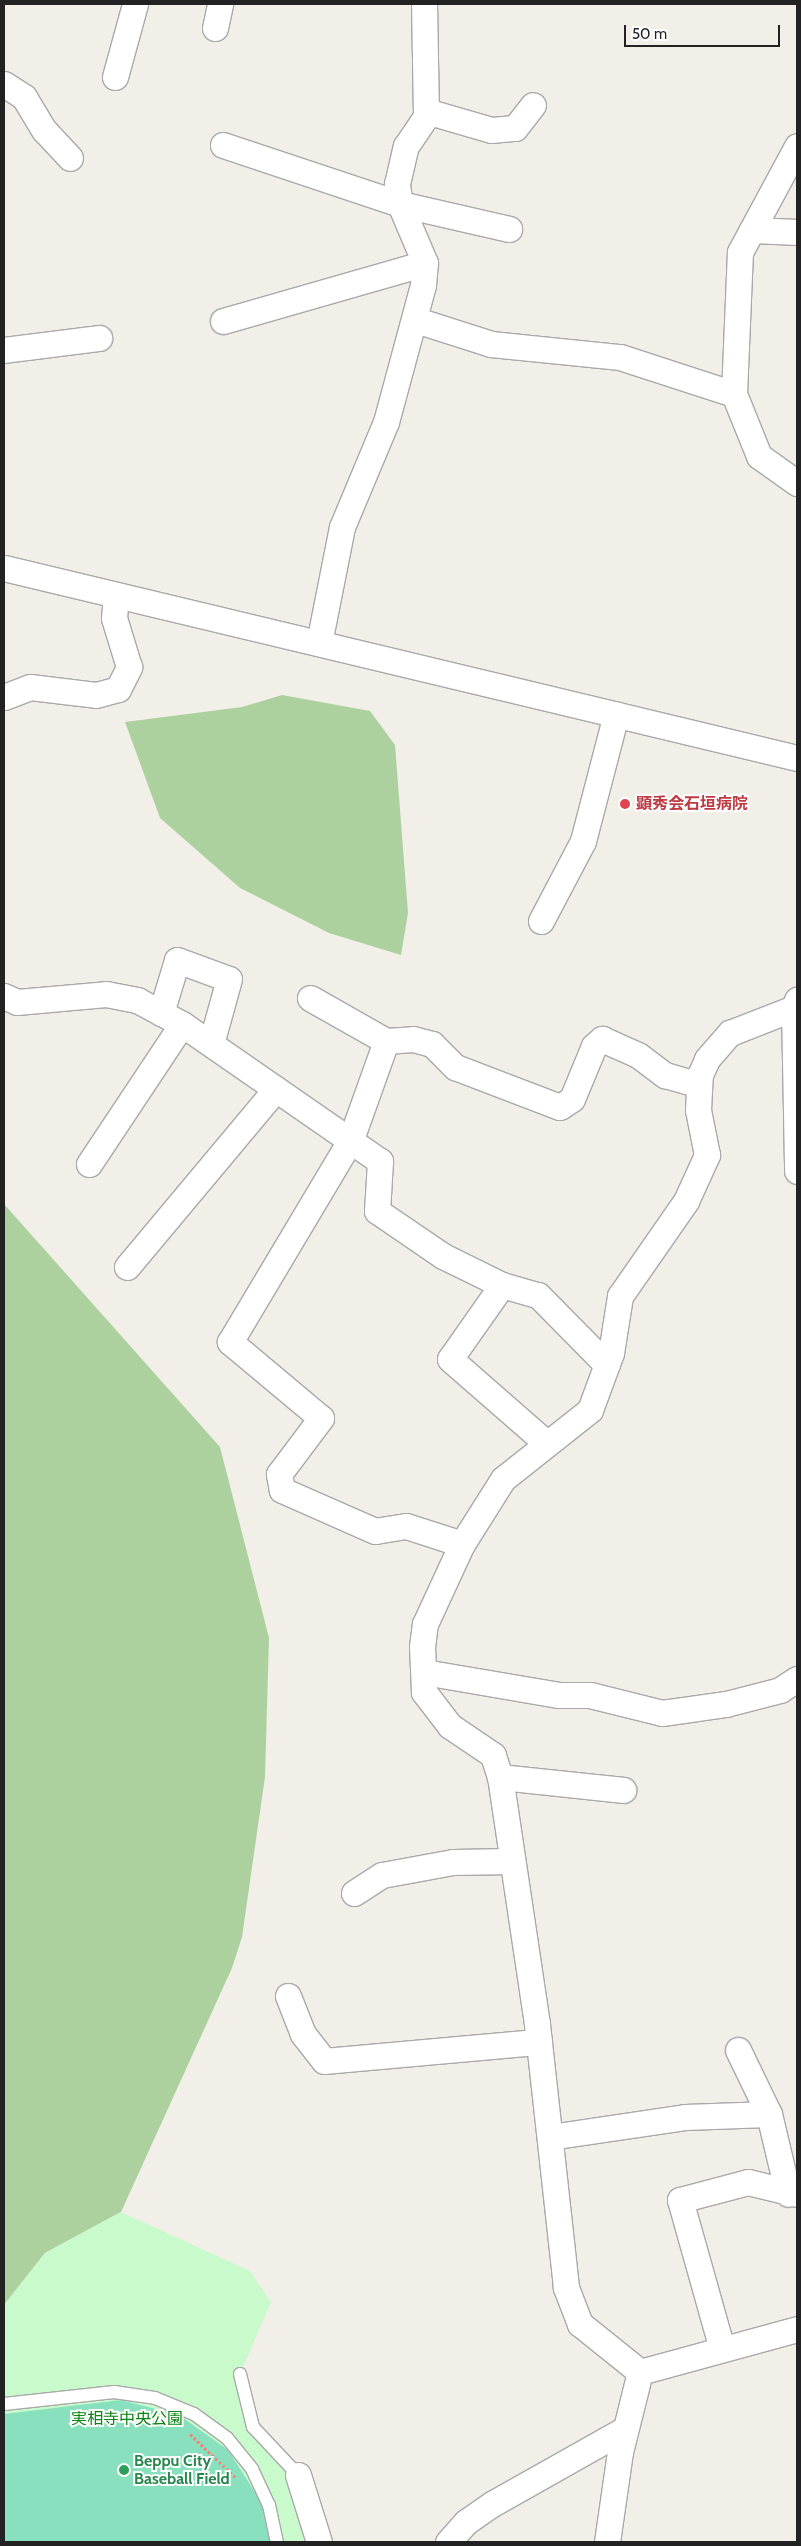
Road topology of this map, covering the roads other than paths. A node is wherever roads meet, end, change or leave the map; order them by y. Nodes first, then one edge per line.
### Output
1 (135, 4) edge
2 (424, 4) edge
3 (115, 77) dead end
4 (4, 84) edge
5 (533, 105) dead end
6 (426, 111) junction
7 (223, 145) dead end
8 (797, 146) edge
9 (70, 158) dead end
10 (400, 204) junction
11 (509, 229) dead end
12 (752, 230) junction
13 (797, 232) edge
14 (425, 263) junction
15 (416, 320) junction
16 (223, 321) dead end
17 (99, 338) dead end
18 (4, 350) edge
19 (734, 394) junction
20 (797, 483) edge
21 (4, 568) edge
22 (116, 595) junction
23 (319, 643) junction
24 (4, 697) edge
25 (616, 714) junction
26 (797, 758) edge
27 (541, 921) dead end
28 (4, 996) edge
29 (310, 998) dead end
30 (796, 1004) edge
31 (172, 1019) junction
32 (386, 1041) junction
33 (211, 1044) junction
34 (699, 1085) junction
35 (276, 1089) junction
36 (351, 1139) junction
37 (89, 1164) dead end
38 (797, 1171) edge
39 (128, 1267) dead end
40 (502, 1285) junction
41 (607, 1365) junction
42 (545, 1442) junction
43 (462, 1544) junction
44 (424, 1672) junction
45 (797, 1680) edge
46 (500, 1777) junction
47 (623, 1790) dead end
48 (512, 1861) junction
49 (354, 1893) dead end
50 (288, 1996) dead end
51 (539, 2042) junction
52 (738, 2050) dead end
53 (769, 2114) junction
54 (550, 2137) junction
55 (793, 2194) edge
56 (797, 2329) edge
57 (722, 2349) junction
58 (640, 2372) junction
59 (240, 2374) dead end
60 (4, 2404) edge
61 (625, 2429) junction
62 (298, 2475) joint
63 (277, 2542) edge
64 (320, 2542) edge
65 (448, 2542) edge
66 (607, 2542) edge

1 - 3 street
2 - 6 street
4 - 9 street
5 - 6 street
6 - 10 street
7 - 10 street
8 - 12 street
10 - 11 street
10 - 14 street
12 - 13 street
12 - 19 street
14 - 15 street
14 - 16 street
15 - 19 street
15 - 23 street
17 - 18 street
19 - 20 street
21 - 22 street
22 - 23 street
22 - 24 street
23 - 25 street
25 - 26 street
25 - 27 street
28 - 31 street
29 - 32 street
30 - 34 street
30 - 38 street
31 - 33 street
31 - 33 street
31 - 37 street
32 - 34 street
32 - 36 street
33 - 35 street
34 - 41 street
35 - 36 street
35 - 39 street
36 - 40 street
36 - 43 street
40 - 41 street
40 - 42 street
41 - 42 street
42 - 43 street
43 - 44 street
44 - 45 street
44 - 46 street
46 - 47 street
46 - 48 street
48 - 49 street
48 - 51 street
50 - 51 street
51 - 54 street
52 - 53 street
53 - 54 street
53 - 55 street
54 - 58 street
55 - 57 street
56 - 57 street
57 - 58 street
58 - 61 street
59 - 62 lane
60 - 63 lane
61 - 65 street
61 - 66 street
62 - 64 street

